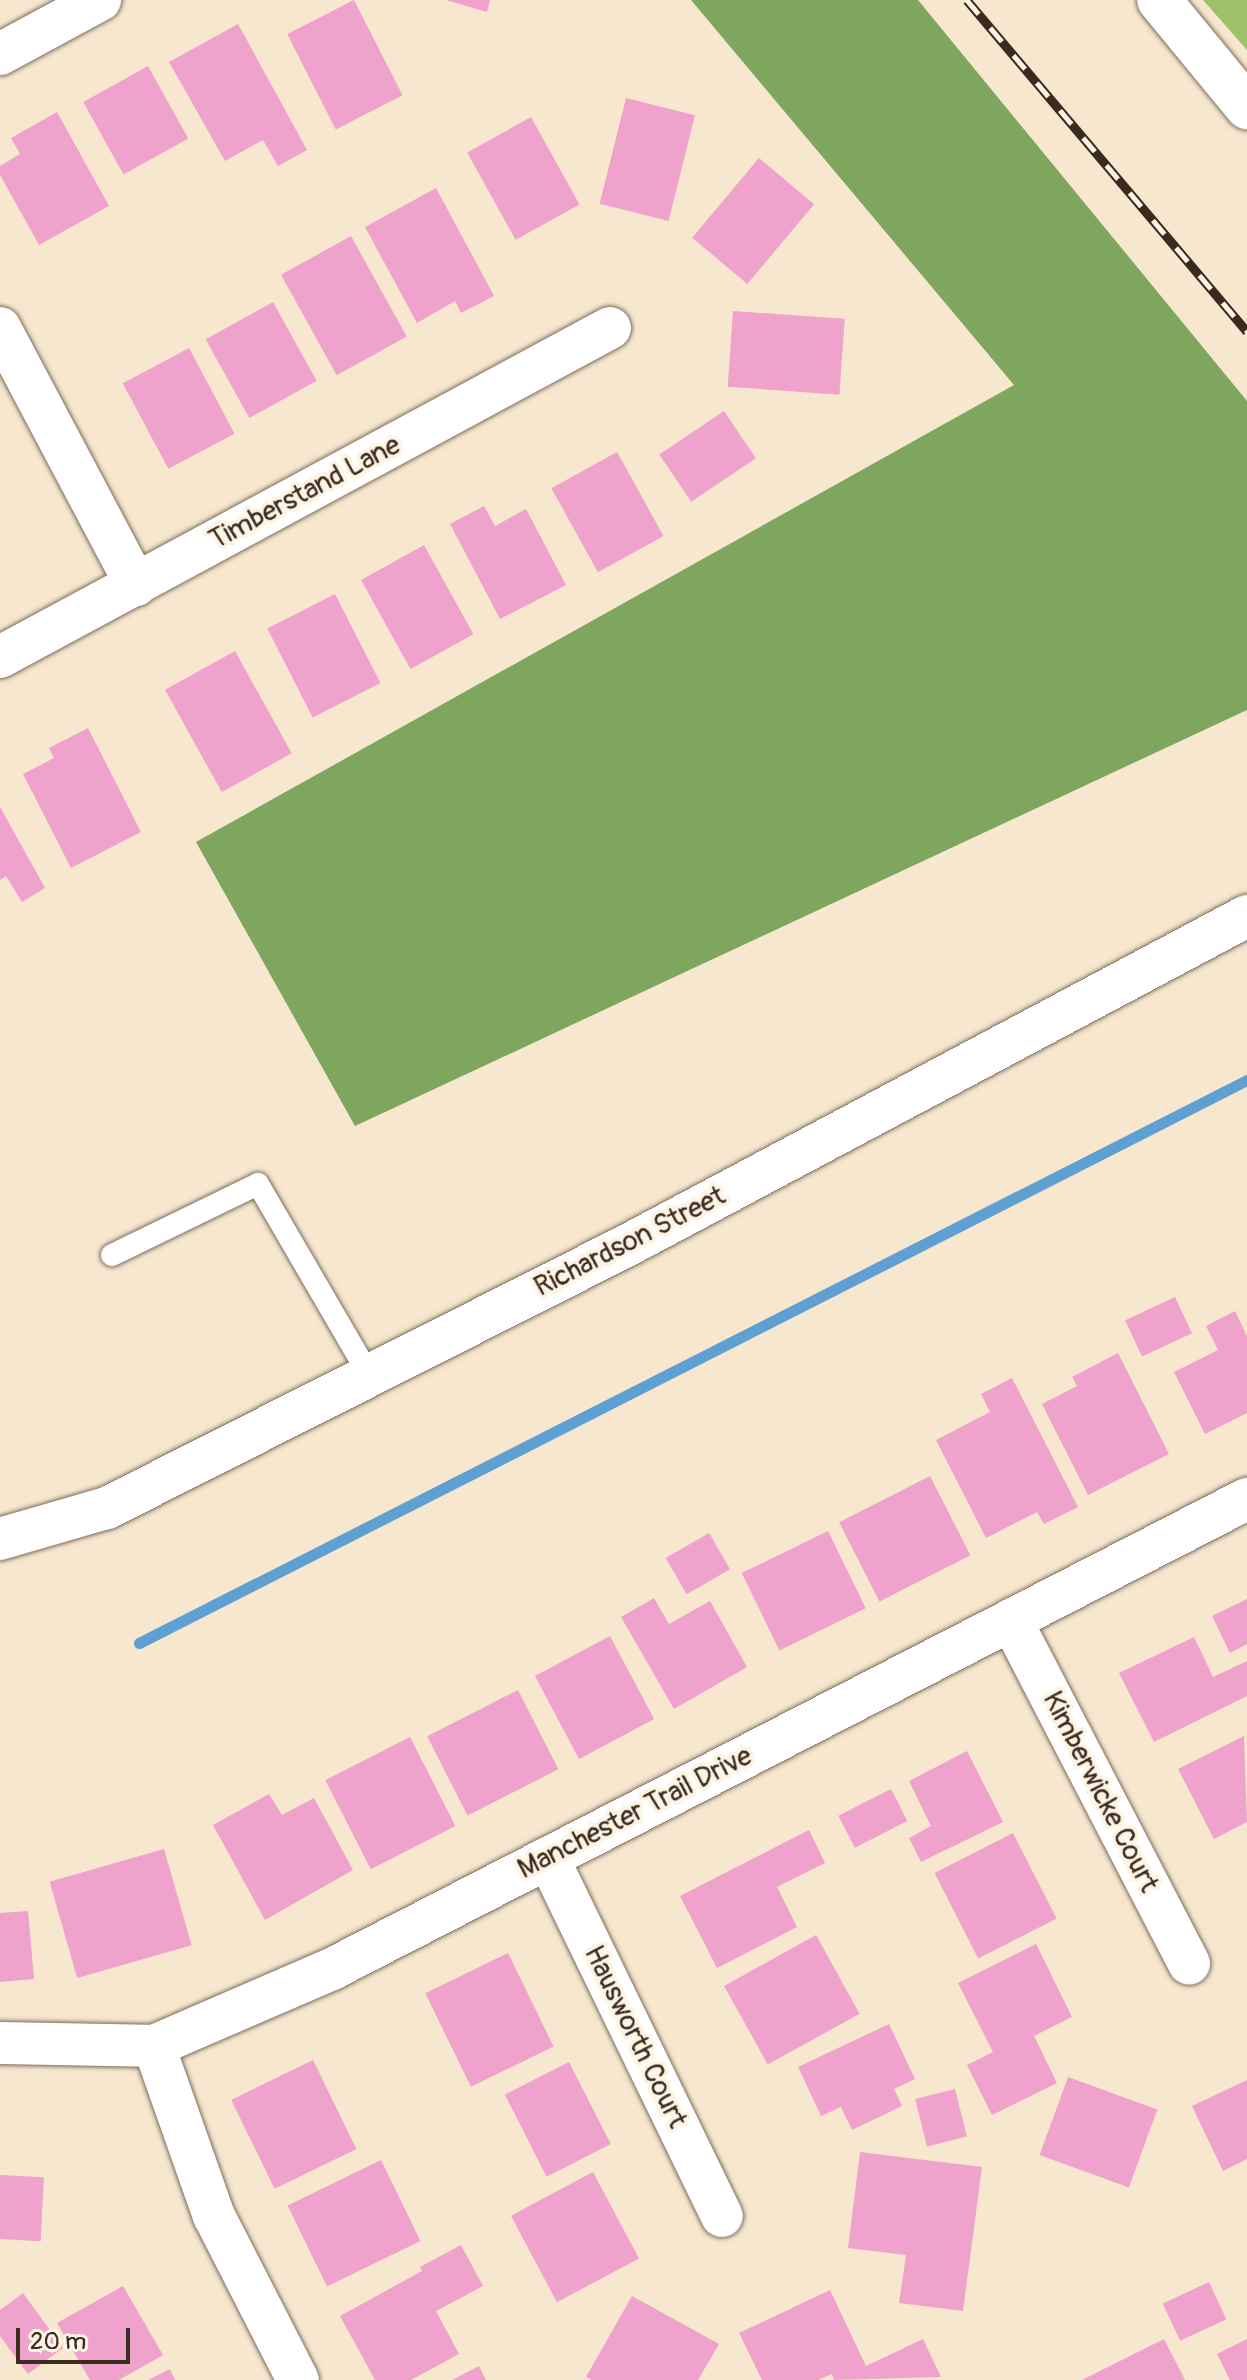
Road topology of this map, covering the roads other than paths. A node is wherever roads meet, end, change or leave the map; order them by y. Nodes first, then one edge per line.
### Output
1 (100, 0) edge
2 (1159, 0) edge
3 (0, 54) edge
4 (1247, 107) edge
5 (0, 328) edge
6 (610, 328) dead end
7 (136, 585) junction
8 (0, 657) edge
9 (1247, 916) edge
10 (112, 1255) dead end
11 (369, 1375) junction
12 (1247, 1499) edge
13 (0, 1539) edge
14 (1011, 1620) junction
15 (548, 1858) junction
16 (1189, 1964) dead end
17 (0, 2043) edge
18 (154, 2046) junction
19 (722, 2216) dead end
20 (298, 2380) edge

1 - 3 street
2 - 4 street
5 - 7 street
6 - 7 street, Timberstand Lane
7 - 8 street, Timberstand Lane
9 - 11 street, Richardson Street
10 - 11 lane
11 - 13 street, Richardson Street
12 - 14 street, Manchester Trail Drive
14 - 15 street, Manchester Trail Drive
14 - 16 street, Kimberwicke Court
15 - 18 street, Manchester Trail Drive
15 - 19 street, Hausworth Court
17 - 18 street, Manchester Trail Drive
18 - 20 street

